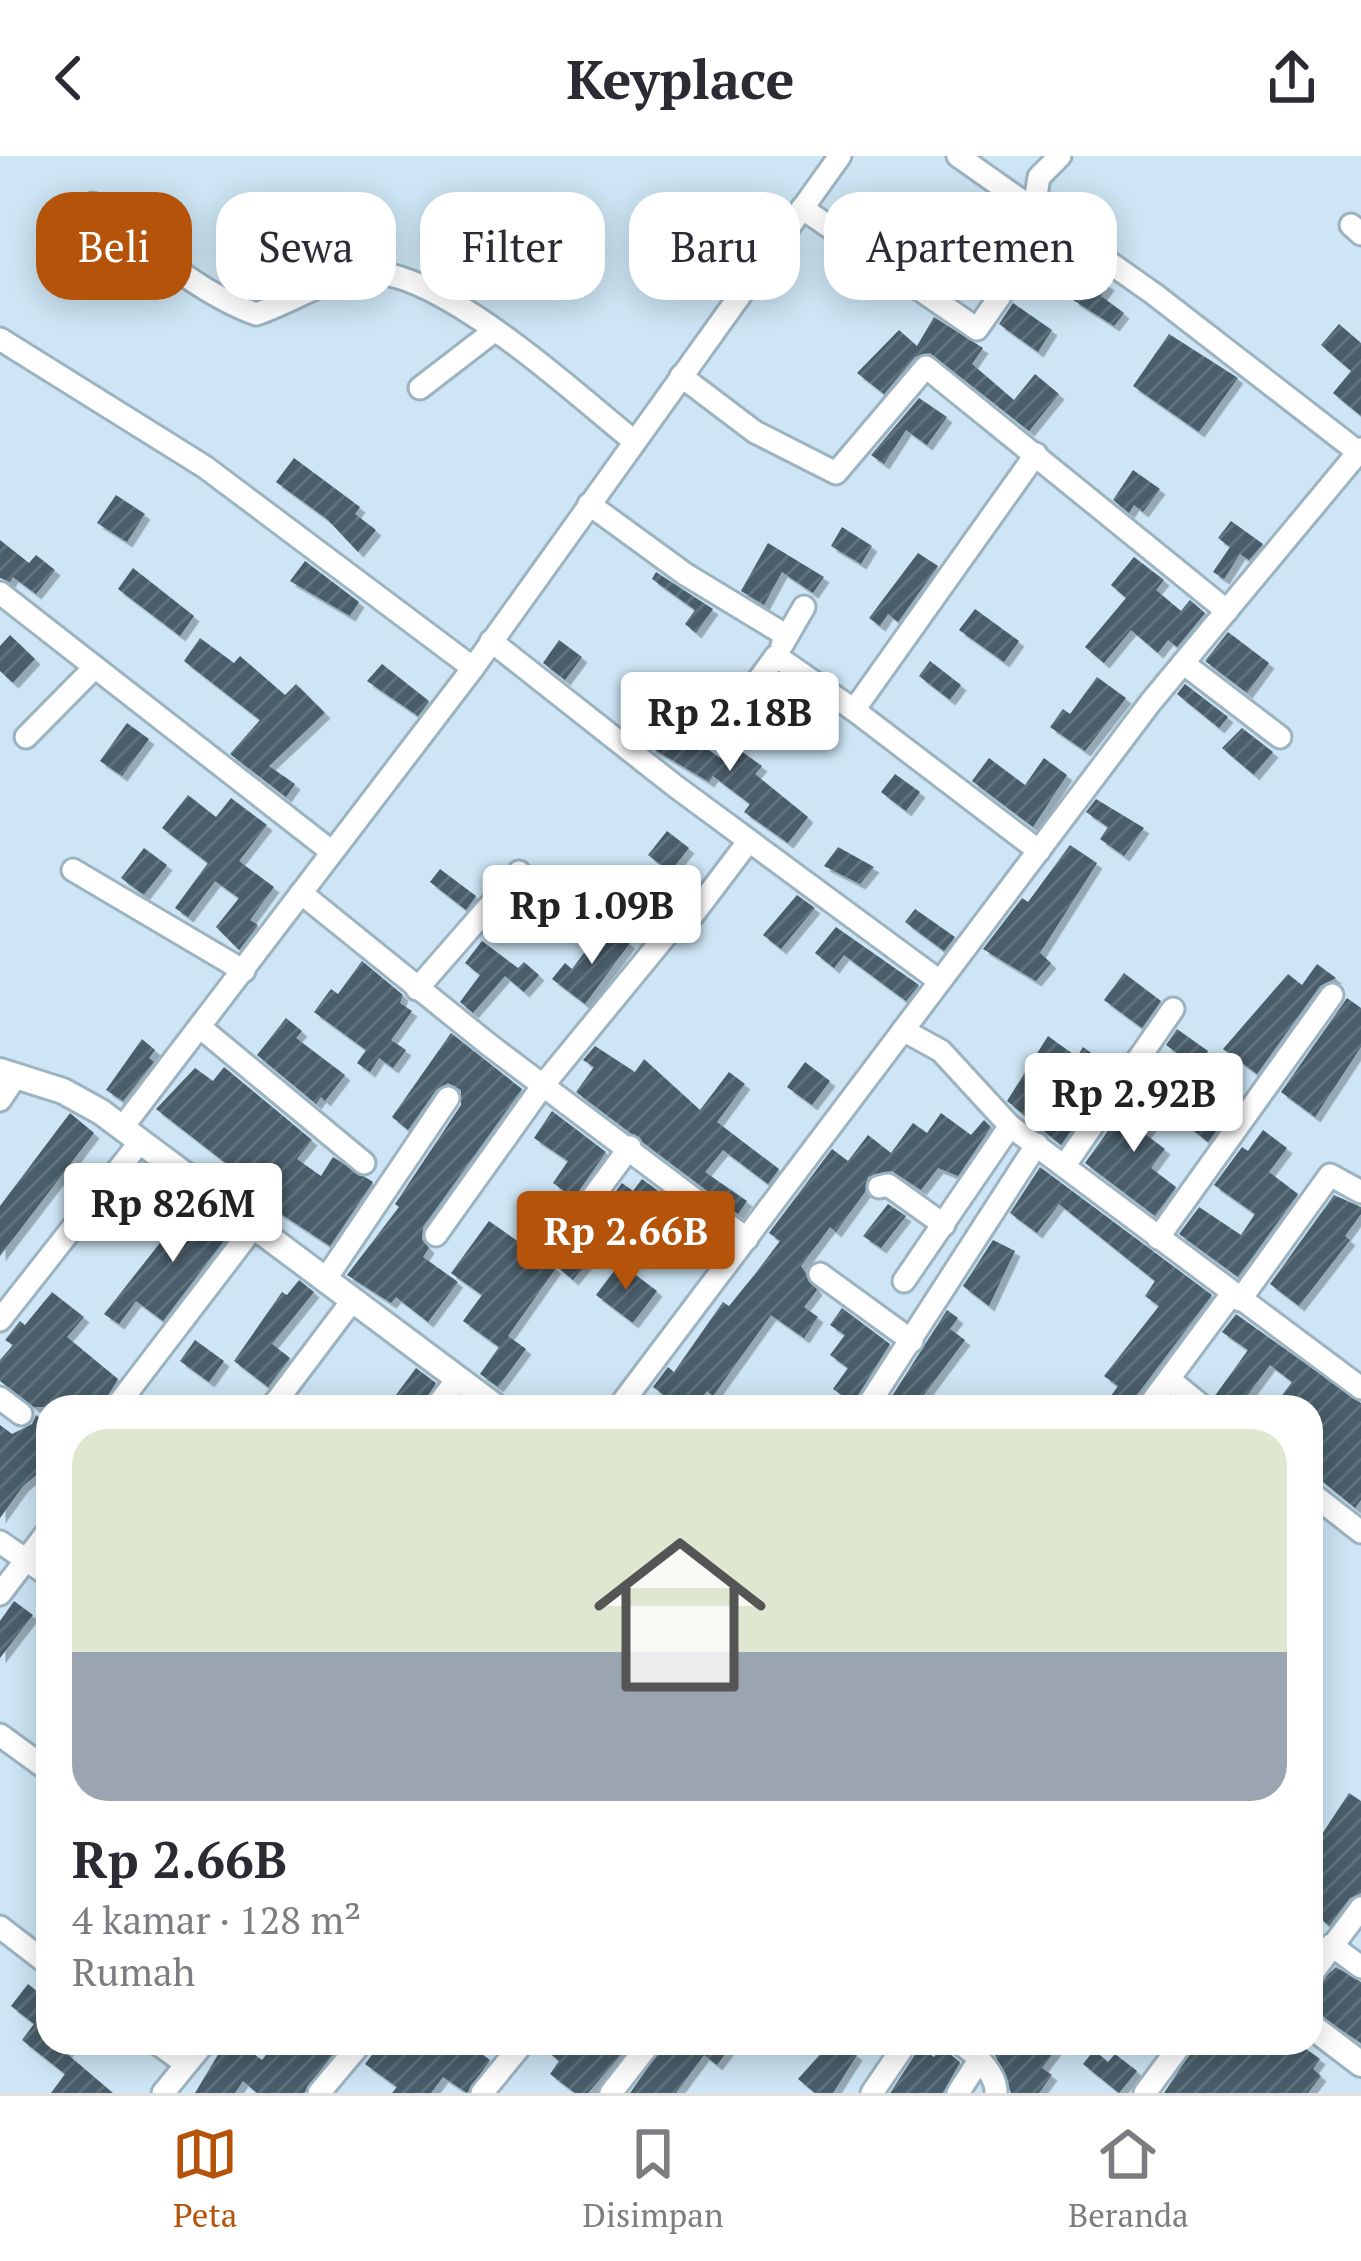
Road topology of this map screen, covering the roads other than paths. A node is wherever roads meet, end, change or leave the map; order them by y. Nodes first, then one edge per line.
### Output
1 (840, 156) edge
2 (958, 156) edge
3 (1060, 156) edge
4 (1010, 192) edge
5 (1041, 192) edge
6 (802, 208) junction
7 (824, 223) edge
8 (1117, 270) edge
9 (192, 278) edge
10 (935, 300) edge
11 (994, 300) edge
12 (494, 331) junction
13 (0, 339) edge
14 (681, 376) junction
15 (420, 388) dead end
16 (634, 441) junction
17 (1360, 450) edge
18 (1036, 454) junction
19 (589, 504) junction
20 (0, 593) edge
21 (805, 607) dead end
22 (1227, 611) junction
23 (491, 641) junction
24 (781, 646) junction
25 (1183, 663) junction
26 (95, 667) junction
27 (473, 668) junction
28 (752, 689) dead end
29 (854, 710) junction
30 (26, 736) dead end
31 (1280, 737) dead end
32 (748, 842) junction
33 (1040, 851) junction
34 (332, 852) junction
35 (73, 870) dead end
36 (519, 872) dead end
37 (302, 892) junction
38 (244, 970) junction
39 (938, 980) junction
40 (418, 989) junction
41 (1332, 995) dead end
42 (1173, 1009) dead end
43 (201, 1028) junction
44 (903, 1030) junction
45 (8, 1073) edge
46 (544, 1084) junction
47 (448, 1098) dead end
48 (0, 1100) edge
49 (1010, 1126) junction
50 (131, 1135) junction
51 (1037, 1144) junction
52 (630, 1147) junction
53 (364, 1162) dead end
54 (1065, 1165) junction
55 (879, 1187) dead end
56 (1361, 1192) edge
57 (944, 1225) junction
58 (253, 1228) junction
59 (436, 1235) dead end
60 (747, 1238) junction
61 (1158, 1238) junction
62 (561, 1240) dead end
63 (820, 1274) dead end
64 (326, 1280) junction
65 (904, 1281) dead end
66 (1236, 1298) junction
67 (352, 1301) junction
68 (0, 1320) edge
69 (912, 1342) junction
70 (458, 1378) junction
71 (1169, 1380) junction
72 (1361, 1388) edge
73 (125, 1395) edge
74 (281, 1395) edge
75 (445, 1395) edge
76 (480, 1395) edge
77 (629, 1395) edge
78 (875, 1395) edge
79 (1157, 1395) edge
80 (1188, 1395) edge
81 (0, 1398) edge
82 (21, 1414) dead end
83 (1323, 1502) edge
84 (1361, 1532) edge
85 (0, 1542) edge
86 (36, 1548) edge
87 (26, 1561) junction
88 (36, 1567) edge
89 (0, 1594) edge
90 (0, 1735) edge
91 (36, 1761) edge
92 (1361, 1908) edge
93 (0, 1927) edge
94 (1331, 1945) junction
95 (36, 1955) edge
96 (1323, 1957) edge
97 (1361, 1967) edge
98 (1323, 2035) edge
99 (174, 2055) edge
100 (194, 2055) edge
101 (351, 2055) edge
102 (513, 2055) edge
103 (641, 2055) edge
104 (898, 2055) edge
105 (973, 2055) edge
106 (978, 2055) edge
107 (1173, 2055) edge
108 (187, 2064) junction
109 (1361, 2065) edge
110 (163, 2093) edge
111 (319, 2093) edge
112 (482, 2093) edge
113 (611, 2093) edge
114 (872, 2093) edge
115 (958, 2093) edge
116 (996, 2093) edge
117 (1145, 2093) edge

1 - 6 street
2 - 4 street
3 - 5 street
6 - 7 street
6 - 14 street
8 - 17 street
9 - 12 street
10 - 11 street
12 - 15 street
12 - 16 street
13 - 27 street
14 - 16 street
14 - 18 street
16 - 19 street
17 - 22 street
18 - 22 street
18 - 29 street
19 - 23 street
19 - 24 street
20 - 26 street
21 - 24 street
22 - 25 street
23 - 27 street
23 - 32 street
24 - 28 street
24 - 29 street
25 - 31 street
25 - 33 street
26 - 30 street
26 - 34 street
27 - 34 street
29 - 33 street
32 - 39 street
32 - 46 street
33 - 39 street
34 - 37 street
35 - 38 street
36 - 40 street
37 - 38 street
37 - 40 street
38 - 43 street
39 - 44 street
40 - 46 street
41 - 61 street
42 - 54 street
43 - 50 street
43 - 53 street
44 - 49 street
44 - 60 street
45 - 48 street
45 - 50 street
46 - 52 street
46 - 59 street
47 - 64 street
49 - 51 street
49 - 57 street
50 - 58 street
50 - 68 street
51 - 54 street
51 - 69 street
52 - 60 street
52 - 62 street
54 - 61 street
55 - 57 street
56 - 66 street
57 - 65 street
58 - 64 street
58 - 73 street
60 - 77 street
61 - 66 street
63 - 69 street
64 - 67 street
66 - 71 street
66 - 72 street
67 - 70 street
67 - 74 street
69 - 78 street
70 - 75 street
70 - 76 street
71 - 79 street
71 - 80 street
81 - 82 street
83 - 84 street
85 - 87 street
86 - 87 street
87 - 88 street
87 - 89 street
90 - 91 street
92 - 94 street
93 - 95 street
94 - 96 street
94 - 97 street
98 - 109 street
99 - 108 street
100 - 108 street
101 - 111 street
102 - 112 street
103 - 113 street
104 - 114 street
105 - 115 street
106 - 116 street
107 - 117 street
108 - 110 street

